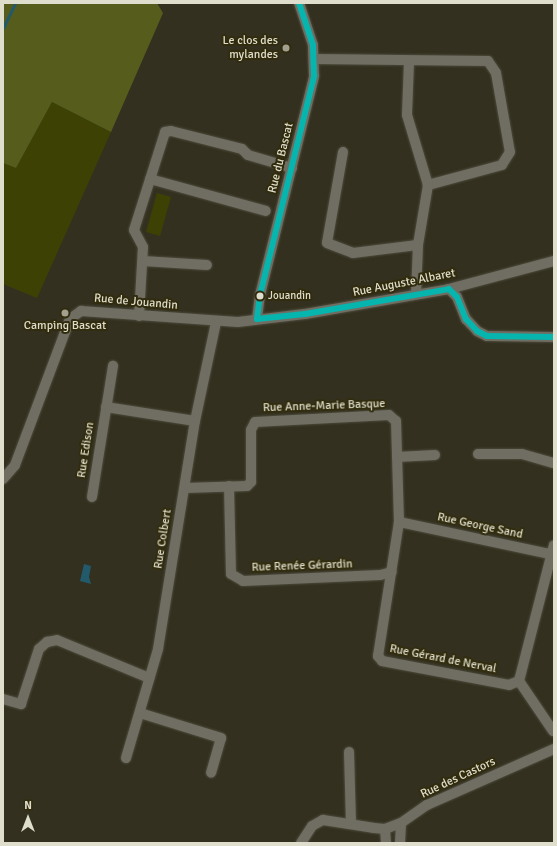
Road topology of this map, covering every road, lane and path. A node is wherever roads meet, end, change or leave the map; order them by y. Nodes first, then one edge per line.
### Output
1 (299, 3) edge
2 (315, 59) junction
3 (409, 62) junction
4 (343, 152) dead end
5 (292, 168) junction
6 (150, 179) junction
7 (428, 185) junction
8 (266, 211) dead end
9 (418, 245) junction
10 (143, 261) junction
11 (554, 261) edge
12 (207, 265) dead end
13 (449, 289) junction
14 (416, 294) junction
15 (139, 316) junction
16 (257, 319) junction
17 (216, 322) junction
18 (554, 337) edge
19 (113, 366) dead end
20 (106, 407) junction
21 (195, 421) junction
22 (478, 454) dead end
23 (435, 456) dead end
24 (397, 457) junction
25 (554, 463) edge
26 (3, 479) edge
27 (229, 486) junction
28 (185, 488) junction
29 (92, 497) dead end
30 (400, 522) junction
31 (554, 552) edge
32 (392, 572) junction
33 (149, 678) junction
34 (519, 681) junction
35 (3, 698) edge
36 (140, 713) junction
37 (553, 731) dead end
38 (554, 749) edge
39 (349, 752) dead end
40 (126, 758) dead end
41 (212, 773) dead end
42 (401, 823) junction
43 (351, 824) junction
44 (312, 826) junction
45 (385, 829) junction
46 (301, 843) edge
47 (309, 843) edge
48 (386, 843) edge
49 (400, 843) edge

1 - 2 street, Rue du Bascat
2 - 3 street
2 - 5 street, Rue du Bascat
3 - 7 street
3 - 7 street
4 - 9 street
5 - 6 street
5 - 16 street, Rue du Bascat
6 - 8 street
6 - 10 street
7 - 9 street
9 - 14 street
10 - 12 street
10 - 15 street
11 - 13 street, Rue Auguste Albaret
13 - 14 street, Rue Auguste Albaret
13 - 18 street
14 - 16 street, Rue Auguste Albaret
15 - 17 street, Rue de Jouandin
15 - 26 street, Rue de Jouandin
16 - 17 street, Rue de Jouandin
17 - 21 street, Rue Colbert
19 - 20 street, Rue Edison
20 - 21 street
20 - 29 street, Rue Edison
21 - 28 street, Rue Colbert
22 - 25 street
23 - 24 street
24 - 27 street, Rue Anne-Marie Basque
24 - 30 street, Rue Anne-Marie Basque
27 - 28 street, Rue Anne-Marie Basque
27 - 32 street, Rue Renée Gérardin
28 - 33 street, Rue Colbert
30 - 31 street, Rue George Sand
30 - 32 street, Rue Gérard de Nerval
31 - 34 street
32 - 34 street, Rue Gérard de Nerval
33 - 35 street
33 - 36 street, Rue Colbert
34 - 37 street
36 - 40 street, Rue Colbert
36 - 41 street
38 - 42 street, Rue des Castors
39 - 43 street
42 - 45 street, Rue des Castors
42 - 49 street
43 - 44 street, Rue des Castors
43 - 45 street, Rue des Castors
44 - 46 street
44 - 47 street
45 - 48 street

